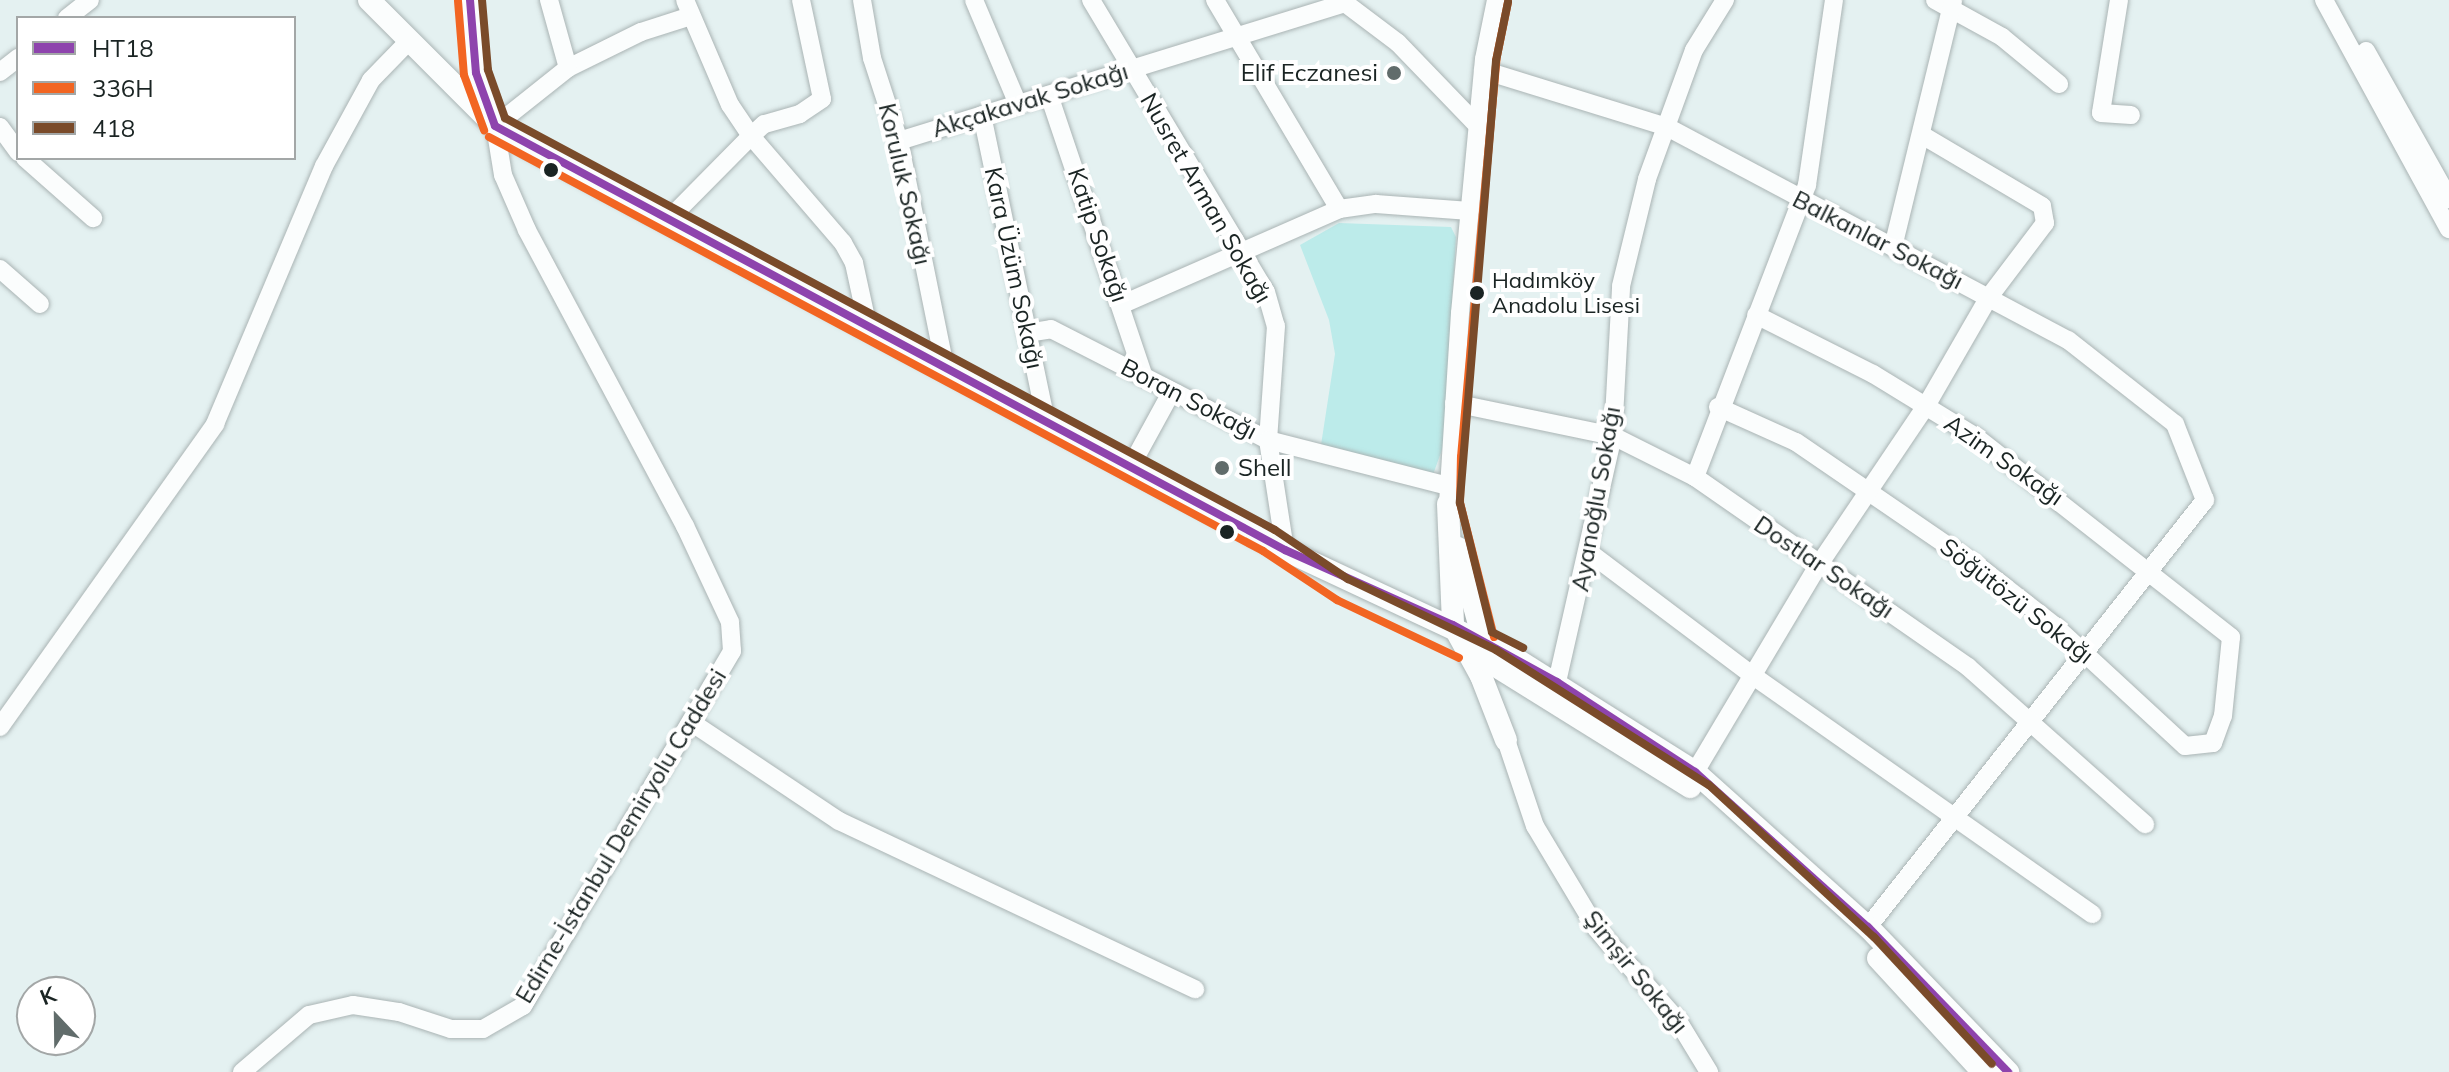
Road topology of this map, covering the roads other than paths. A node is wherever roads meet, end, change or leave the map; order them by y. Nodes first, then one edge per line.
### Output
1 (90, 0) edge
2 (369, 0) edge
3 (470, 0) edge
4 (549, 0) edge
5 (801, 0) edge
6 (862, 0) edge
7 (974, 0) edge
8 (1091, 0) edge
9 (1215, 0) edge
10 (1496, 0) edge
11 (1725, 0) edge
12 (1834, 0) edge
13 (2119, 0) edge
14 (2325, 0) edge
15 (1342, 2) edge
16 (1946, 3) edge
17 (688, 8) edge
18 (70, 16) edge
19 (1239, 36) junction
20 (408, 42) junction
21 (16, 60) edge
22 (568, 68) junction
23 (1130, 69) junction
24 (1483, 70) junction
25 (0, 72) edge
26 (2059, 84) dead end
27 (1049, 95) junction
28 (1018, 104) junction
29 (982, 115) junction
30 (2131, 115) dead end
31 (495, 126) junction
32 (1478, 126) junction
33 (0, 127) edge
34 (1667, 127) junction
35 (1922, 135) junction
36 (751, 136) junction
37 (899, 141) junction
38 (16, 149) edge
39 (27, 160) edge
40 (2449, 199) edge
41 (1801, 201) junction
42 (1339, 209) junction
43 (1470, 211) junction
44 (93, 218) dead end
45 (667, 221) junction
46 (2449, 229) edge
47 (1893, 247) junction
48 (1242, 252) junction
49 (0, 269) edge
50 (1989, 297) junction
51 (40, 304) dead end
52 (1123, 304) junction
53 (1756, 315) junction
54 (868, 327) junction
55 (1027, 333) junction
56 (945, 368) junction
57 (1144, 377) junction
58 (1172, 391) junction
59 (1454, 403) junction
60 (1926, 406) junction
61 (1718, 407) junction
62 (1046, 421) junction
63 (1613, 436) junction
64 (1268, 440) junction
65 (1131, 466) junction
66 (1695, 477) junction
67 (1869, 490) junction
68 (1448, 495) junction
69 (1285, 550) junction
70 (1590, 553) junction
71 (1818, 566) junction
72 (2150, 572) junction
73 (1453, 625) junction
74 (2231, 637) joint
75 (1473, 643) junction
76 (2085, 652) junction
77 (1491, 661) junction
78 (1752, 675) junction
79 (1557, 682) junction
80 (691, 722) junction
81 (2031, 723) junction
82 (0, 727) edge
83 (1506, 740) junction
84 (1695, 772) junction
85 (1953, 814) junction
86 (2145, 824) dead end
87 (2092, 914) dead end
88 (1868, 927) junction
89 (1195, 989) dead end
90 (242, 1072) edge
91 (1709, 1072) edge
92 (1983, 1072) edge
93 (2008, 1072) edge

1 - 18 street
2 - 20 main road
3 - 31 street, Edirne-İstanbul Demiryolu Caddesi
4 - 22 street
5 - 36 street
6 - 37 street, Koruluk Sokağı
7 - 28 street
8 - 23 street, Nusret Arman Sokağı
9 - 19 street
10 - 24 street
11 - 34 street, Ayanoğlu Sokağı
12 - 41 street
13 - 30 street
14 - 40 street
14 - 46 street
15 - 19 street, Akçakavak Sokağı
15 - 32 street
16 - 26 street
16 - 35 street
17 - 22 street
17 - 36 street
19 - 23 street, Akçakavak Sokağı
19 - 42 street
20 - 31 main road
20 - 82 street
21 - 25 street
22 - 31 street
23 - 27 street, Akçakavak Sokağı
23 - 48 street, Nusret Arman Sokağı
24 - 32 street
24 - 34 street, Balkanlar Sokağı
27 - 28 street, Akçakavak Sokağı
27 - 52 street, Katip Sokağı
28 - 29 street, Akçakavak Sokağı
29 - 37 street, Akçakavak Sokağı
29 - 55 street, Kara Üzüm Sokağı
31 - 45 main road
31 - 80 street, Edirne-İstanbul Demiryolu Caddesi
32 - 43 street
33 - 38 street
34 - 41 street, Balkanlar Sokağı
34 - 63 street, Ayanoğlu Sokağı
35 - 47 street
35 - 50 street
36 - 45 street
36 - 54 street
37 - 56 street, Koruluk Sokağı
39 - 44 street
41 - 47 street, Balkanlar Sokağı
41 - 53 street
42 - 43 street
42 - 48 street
43 - 59 street
45 - 54 main road
47 - 50 street, Balkanlar Sokağı
48 - 52 street
48 - 64 street, Nusret Arman Sokağı
49 - 51 street
50 - 60 street
50 - 72 street, Balkanlar Sokağı
52 - 57 street, Katip Sokağı
53 - 60 street, Azim Sokağı
53 - 61 street
54 - 56 main road
55 - 57 street, Boran Sokağı
55 - 62 street, Kara Üzüm Sokağı
56 - 62 main road
57 - 58 street, Boran Sokağı
58 - 64 street, Boran Sokağı
58 - 65 street
59 - 63 street, Dostlar Sokağı
59 - 68 street
60 - 67 street
60 - 72 street, Azim Sokağı
61 - 66 street
61 - 67 street, Söğütözü Sokağı
62 - 65 main road
63 - 66 street, Dostlar Sokağı
63 - 70 street, Ayanoğlu Sokağı
64 - 68 street, Boran Sokağı
64 - 69 street, Nusret Arman Sokağı
65 - 69 main road
66 - 71 street, Dostlar Sokağı
67 - 71 street
67 - 76 street, Söğütözü Sokağı
68 - 73 main road
68 - 75 main road
69 - 73 main road
69 - 75 main road
70 - 78 street
70 - 79 street, Ayanoğlu Sokağı
71 - 78 street
71 - 81 street, Dostlar Sokağı
72 - 74 street, Azim Sokağı
72 - 76 street
73 - 75 main road
74 - 76 street, Söğütözü Sokağı
75 - 77 main road
75 - 79 main road
75 - 83 main road
76 - 81 street
77 - 83 main road
77 - 92 main road
78 - 84 street
78 - 85 street
79 - 84 main road
80 - 89 street
80 - 90 street, Edirne-İstanbul Demiryolu Caddesi
81 - 85 street
81 - 86 street, Dostlar Sokağı
83 - 91 street, Şimşir Sokağı
84 - 88 main road
85 - 87 street
85 - 88 street
88 - 93 main road

